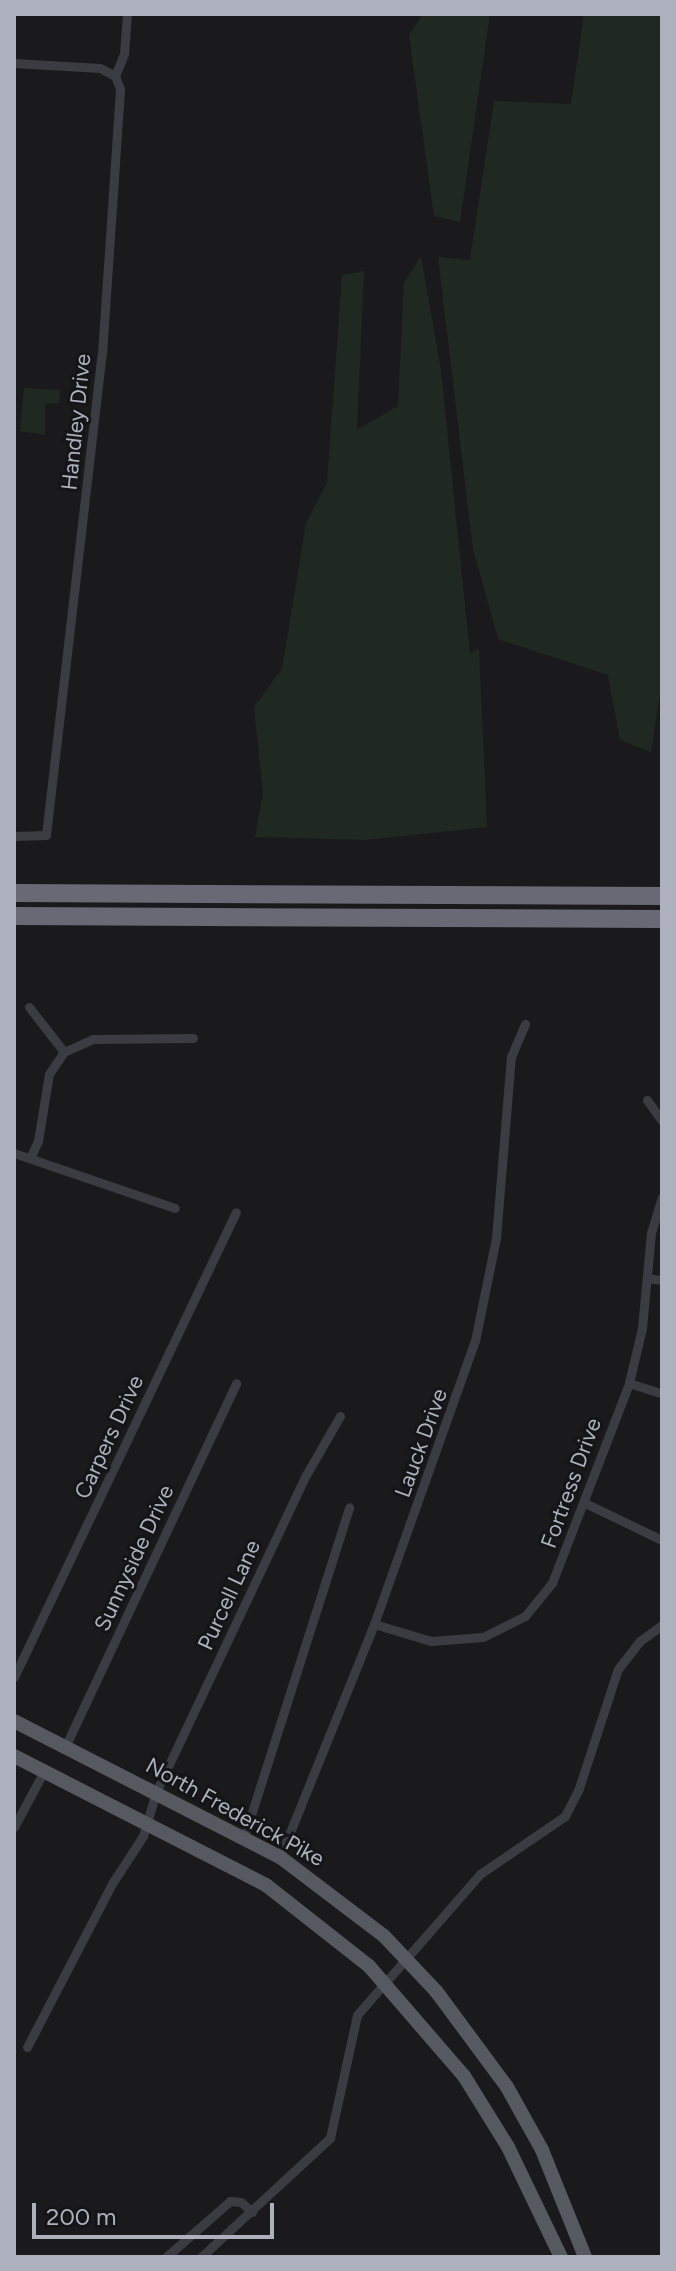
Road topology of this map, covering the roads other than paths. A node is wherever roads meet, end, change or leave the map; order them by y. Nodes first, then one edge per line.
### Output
1 (127, 14) edge
2 (14, 63) edge
3 (115, 76) junction
4 (14, 836) edge
5 (14, 893) edge
6 (662, 896) edge
7 (14, 916) edge
8 (662, 919) edge
9 (29, 1007) dead end
10 (525, 1024) dead end
11 (193, 1038) dead end
12 (64, 1052) junction
13 (647, 1100) dead end
14 (662, 1121) edge
15 (14, 1153) edge
16 (30, 1158) junction
17 (662, 1198) edge
18 (175, 1208) dead end
19 (236, 1212) dead end
20 (647, 1278) junction
21 (662, 1280) edge
22 (236, 1383) dead end
23 (629, 1383) junction
24 (662, 1394) edge
25 (340, 1416) dead end
26 (585, 1503) junction
27 (349, 1507) dead end
28 (662, 1540) edge
29 (374, 1624) junction
30 (662, 1625) edge
31 (14, 1677) edge
32 (14, 1721) edge
33 (65, 1747) junction
34 (14, 1756) edge
35 (44, 1771) junction
36 (156, 1792) junction
37 (147, 1823) junction
38 (14, 1827) edge
39 (244, 1837) junction
40 (280, 1857) junction
41 (408, 1960) junction
42 (387, 1983) junction
43 (27, 2047) dead end
44 (252, 2212) junction
45 (208, 2255) edge
46 (166, 2257) edge
47 (561, 2257) edge
48 (585, 2257) edge

1 - 3 street, Handley Drive
2 - 3 street
3 - 4 street, Handley Drive
5 - 6 highway
7 - 8 highway
9 - 12 street
10 - 29 street, Lauck Drive
11 - 12 street
12 - 16 street
13 - 14 street
15 - 16 street
16 - 18 street
17 - 20 street, Fortress Drive
19 - 31 street, Carpers Drive
20 - 21 street
20 - 23 street, Fortress Drive
22 - 33 street, Sunnyside Drive
23 - 24 street
23 - 26 street, Fortress Drive
25 - 36 street, Purcell Lane
26 - 28 street
26 - 29 street, Fortress Drive
27 - 39 street
29 - 40 street, Lauck Drive
30 - 41 street
32 - 33 main road, North Frederick Pike
33 - 36 main road, North Frederick Pike
34 - 35 main road
35 - 37 main road
35 - 38 street
36 - 37 street, Purcell Lane
36 - 39 main road, North Frederick Pike
37 - 42 main road
37 - 43 street, Purcell Lane
39 - 40 main road, North Frederick Pike
40 - 41 main road, North Frederick Pike
41 - 42 street
41 - 48 main road, North Frederick Pike
42 - 44 street
42 - 47 main road
44 - 45 street
44 - 46 street

